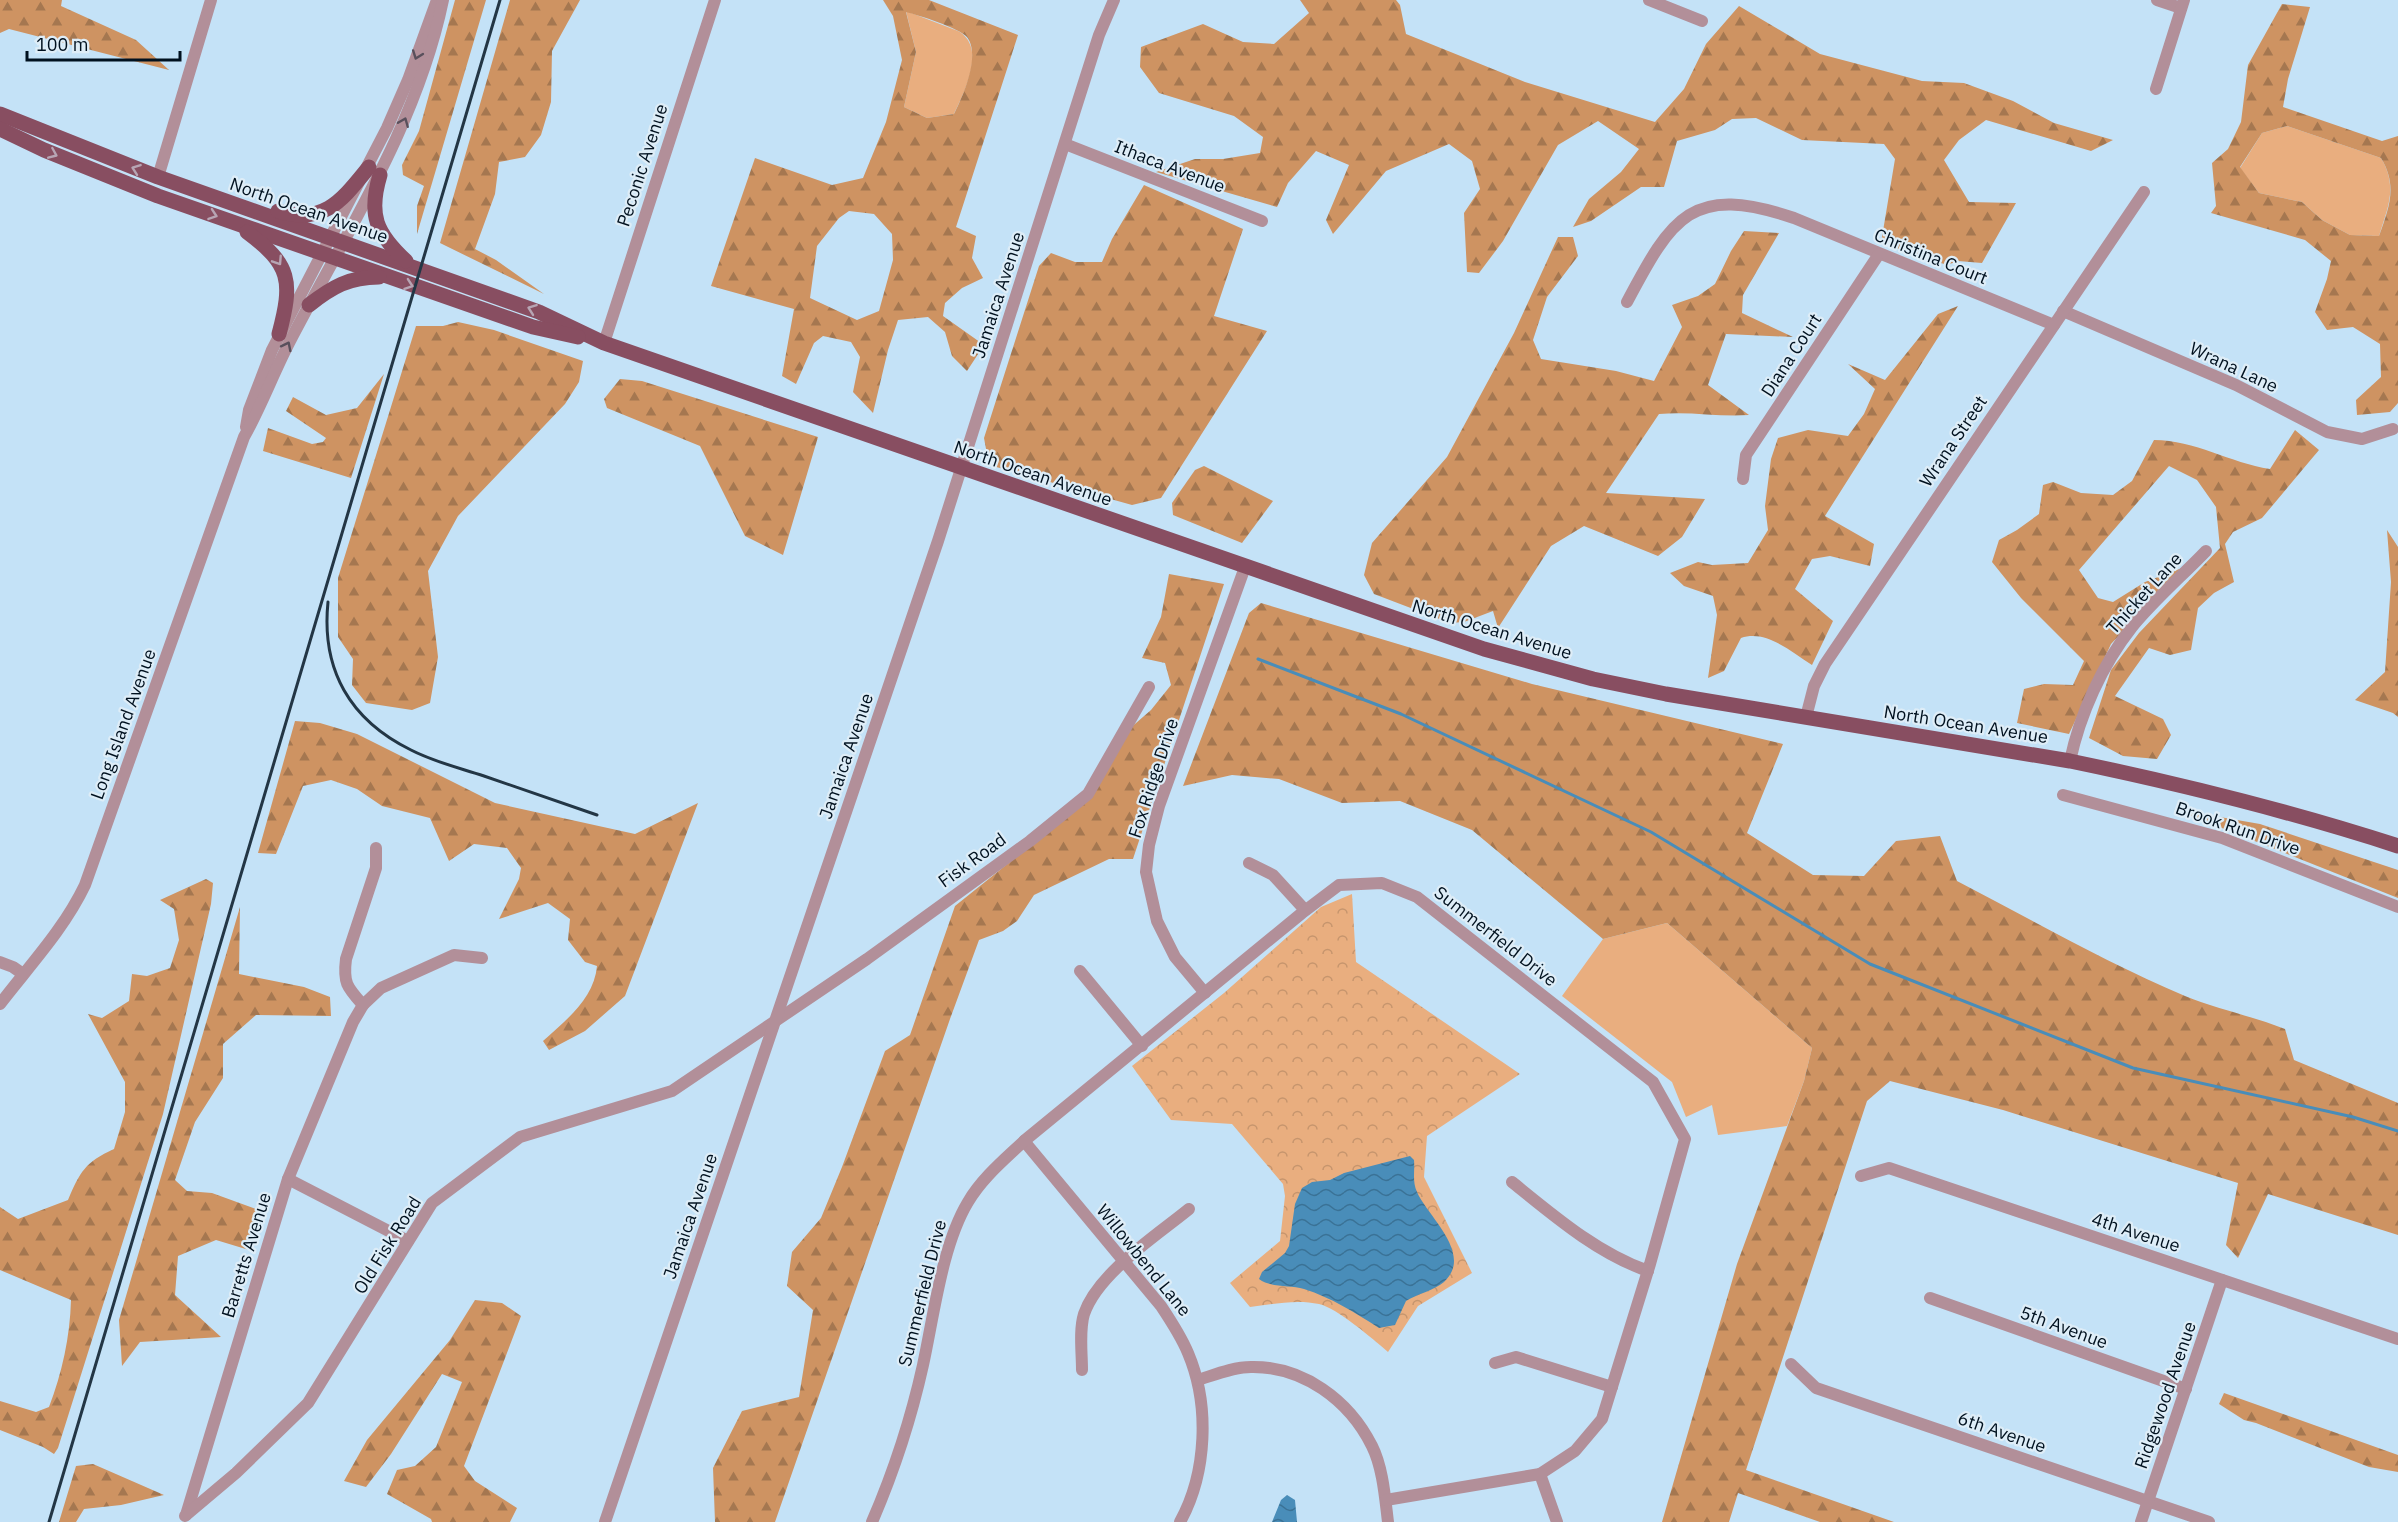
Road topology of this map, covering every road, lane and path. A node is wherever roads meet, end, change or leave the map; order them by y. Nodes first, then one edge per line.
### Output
1 (211, 0) edge
2 (437, 0) edge
3 (443, 0) edge
4 (715, 0) edge
5 (1114, 0) edge
6 (1649, 0) edge
7 (2157, 0) edge
8 (2182, 4) edge
9 (1702, 21) dead end
10 (2156, 89) dead end
11 (0, 114) edge
12 (0, 129) edge
13 (1065, 144) junction
14 (374, 171) junction
15 (158, 177) junction
16 (2144, 192) dead end
17 (207, 195) junction
18 (1262, 221) dead end
19 (234, 223) junction
20 (336, 241) junction
21 (1879, 254) junction
22 (328, 256) junction
23 (410, 266) junction
24 (387, 277) junction
25 (1627, 302) dead end
26 (309, 305) junction
27 (2063, 310) junction
28 (2054, 326) junction
29 (279, 333) junction
30 (604, 343) junction
31 (2393, 429) dead end
32 (244, 437) junction
33 (961, 468) junction
34 (1743, 479) dead end
35 (2206, 551) dead end
36 (1245, 567) junction
37 (1149, 687) dead end
38 (1806, 717) junction
39 (2070, 761) junction
40 (2063, 795) dead end
41 (2398, 846) edge
42 (376, 848) dead end
43 (1249, 862) dead end
44 (2398, 907) edge
45 (1305, 910) junction
46 (482, 958) dead end
47 (0, 962) edge
48 (1080, 971) dead end
49 (23, 974) junction
50 (1205, 993) junction
51 (0, 1004) edge
52 (363, 1005) junction
53 (774, 1023) junction
54 (1142, 1046) junction
55 (1024, 1141) junction
56 (1861, 1176) dead end
57 (288, 1179) junction
58 (1512, 1182) dead end
59 (1189, 1209) dead end
60 (408, 1242) junction
61 (1124, 1262) junction
62 (1648, 1271) junction
63 (2222, 1280) junction
64 (1930, 1298) dead end
65 (2398, 1340) edge
66 (1496, 1363) dead end
67 (1791, 1364) dead end
68 (1082, 1370) dead end
69 (1198, 1380) junction
70 (1612, 1387) junction
71 (2186, 1389) junction
72 (1540, 1474) junction
73 (1386, 1500) junction
74 (2148, 1501) junction
75 (184, 1519) edge
76 (605, 1522) edge
77 (872, 1522) edge
78 (1180, 1522) edge
79 (1388, 1522) edge
80 (1557, 1522) edge
81 (2141, 1522) edge
82 (2209, 1522) edge

1 - 15 street
2 -> 14 street, Long Island Avenue
14 -> 3 street, Long Island Avenue
4 - 30 street, Peconic Avenue
5 - 13 street, Jamaica Avenue
6 - 9 street
7 - 8 street
8 - 10 street
15 -> 11 main road, North Ocean Avenue
12 -> 19 main road, North Ocean Avenue
13 - 18 street, Ithaca Avenue
13 - 33 street, Jamaica Avenue
14 - 17 main road
14 - 20 street, Long Island Avenue
14 - 23 main road
15 - 17 main road, North Ocean Avenue
16 - 27 street, Wrana Street
17 - 20 main road, North Ocean Avenue
19 - 22 main road, North Ocean Avenue
19 -> 29 main road
20 - 22 street, Long Island Avenue
20 - 23 main road, North Ocean Avenue
21 - 25 street, Christina Court
21 - 28 street, Christina Court
21 - 34 street, Diana Court
22 - 24 main road, North Ocean Avenue
22 - 26 street, Long Island Avenue
22 - 29 street, Long Island Avenue
30 -> 23 main road, North Ocean Avenue
24 - 26 main road
24 -> 30 main road, North Ocean Avenue
32 -> 26 street, Long Island Avenue
27 - 28 street, Wrana Street
27 - 31 street, Wrana Lane
28 - 38 street, Wrana Street
29 - 32 street, Long Island Avenue
30 - 33 main road, North Ocean Avenue
32 - 49 street, Long Island Avenue
33 - 36 main road, North Ocean Avenue
33 - 53 street, Jamaica Avenue
35 - 39 street, Thicket Lane
36 - 38 main road, North Ocean Avenue
36 - 50 street, Fox Ridge Drive
37 - 53 street, Fisk Road
38 - 39 main road, North Ocean Avenue
39 - 41 main road, North Ocean Avenue
40 - 44 street, Brook Run Drive
42 - 52 street
43 - 45 street
45 - 50 street, Summerfield Drive
45 - 62 street, Summerfield Drive
46 - 52 street, Barretts Avenue
47 - 49 street
48 - 54 street
49 - 51 street, Long Island Avenue
50 - 54 street, Summerfield Drive
52 - 57 street, Barretts Avenue
53 - 60 street, Old Fisk Road
53 - 76 street, Jamaica Avenue
54 - 55 street, Summerfield Drive
55 - 61 street, Willowbend Lane
55 - 77 street, Summerfield Drive
56 - 63 street, 4th Avenue
57 - 60 street
57 - 75 street, Barretts Avenue
58 - 62 street
59 - 61 street
60 - 75 street, Old Fisk Road
61 - 68 street
61 - 69 street, Willowbend Lane
62 - 70 street, Summerfield Drive
63 - 65 street, 4th Avenue
63 - 71 street, Ridgewood Avenue
64 - 71 street, 5th Avenue
66 - 70 street
67 - 74 street, 6th Avenue
69 - 73 street
69 - 78 street, Willowbend Lane
70 - 72 street, Summerfield Drive
71 - 74 street, Ridgewood Avenue
72 - 73 street, Summerfield Drive
72 - 80 street
73 - 79 street
74 - 81 street, Ridgewood Avenue
74 - 82 street, 6th Avenue

